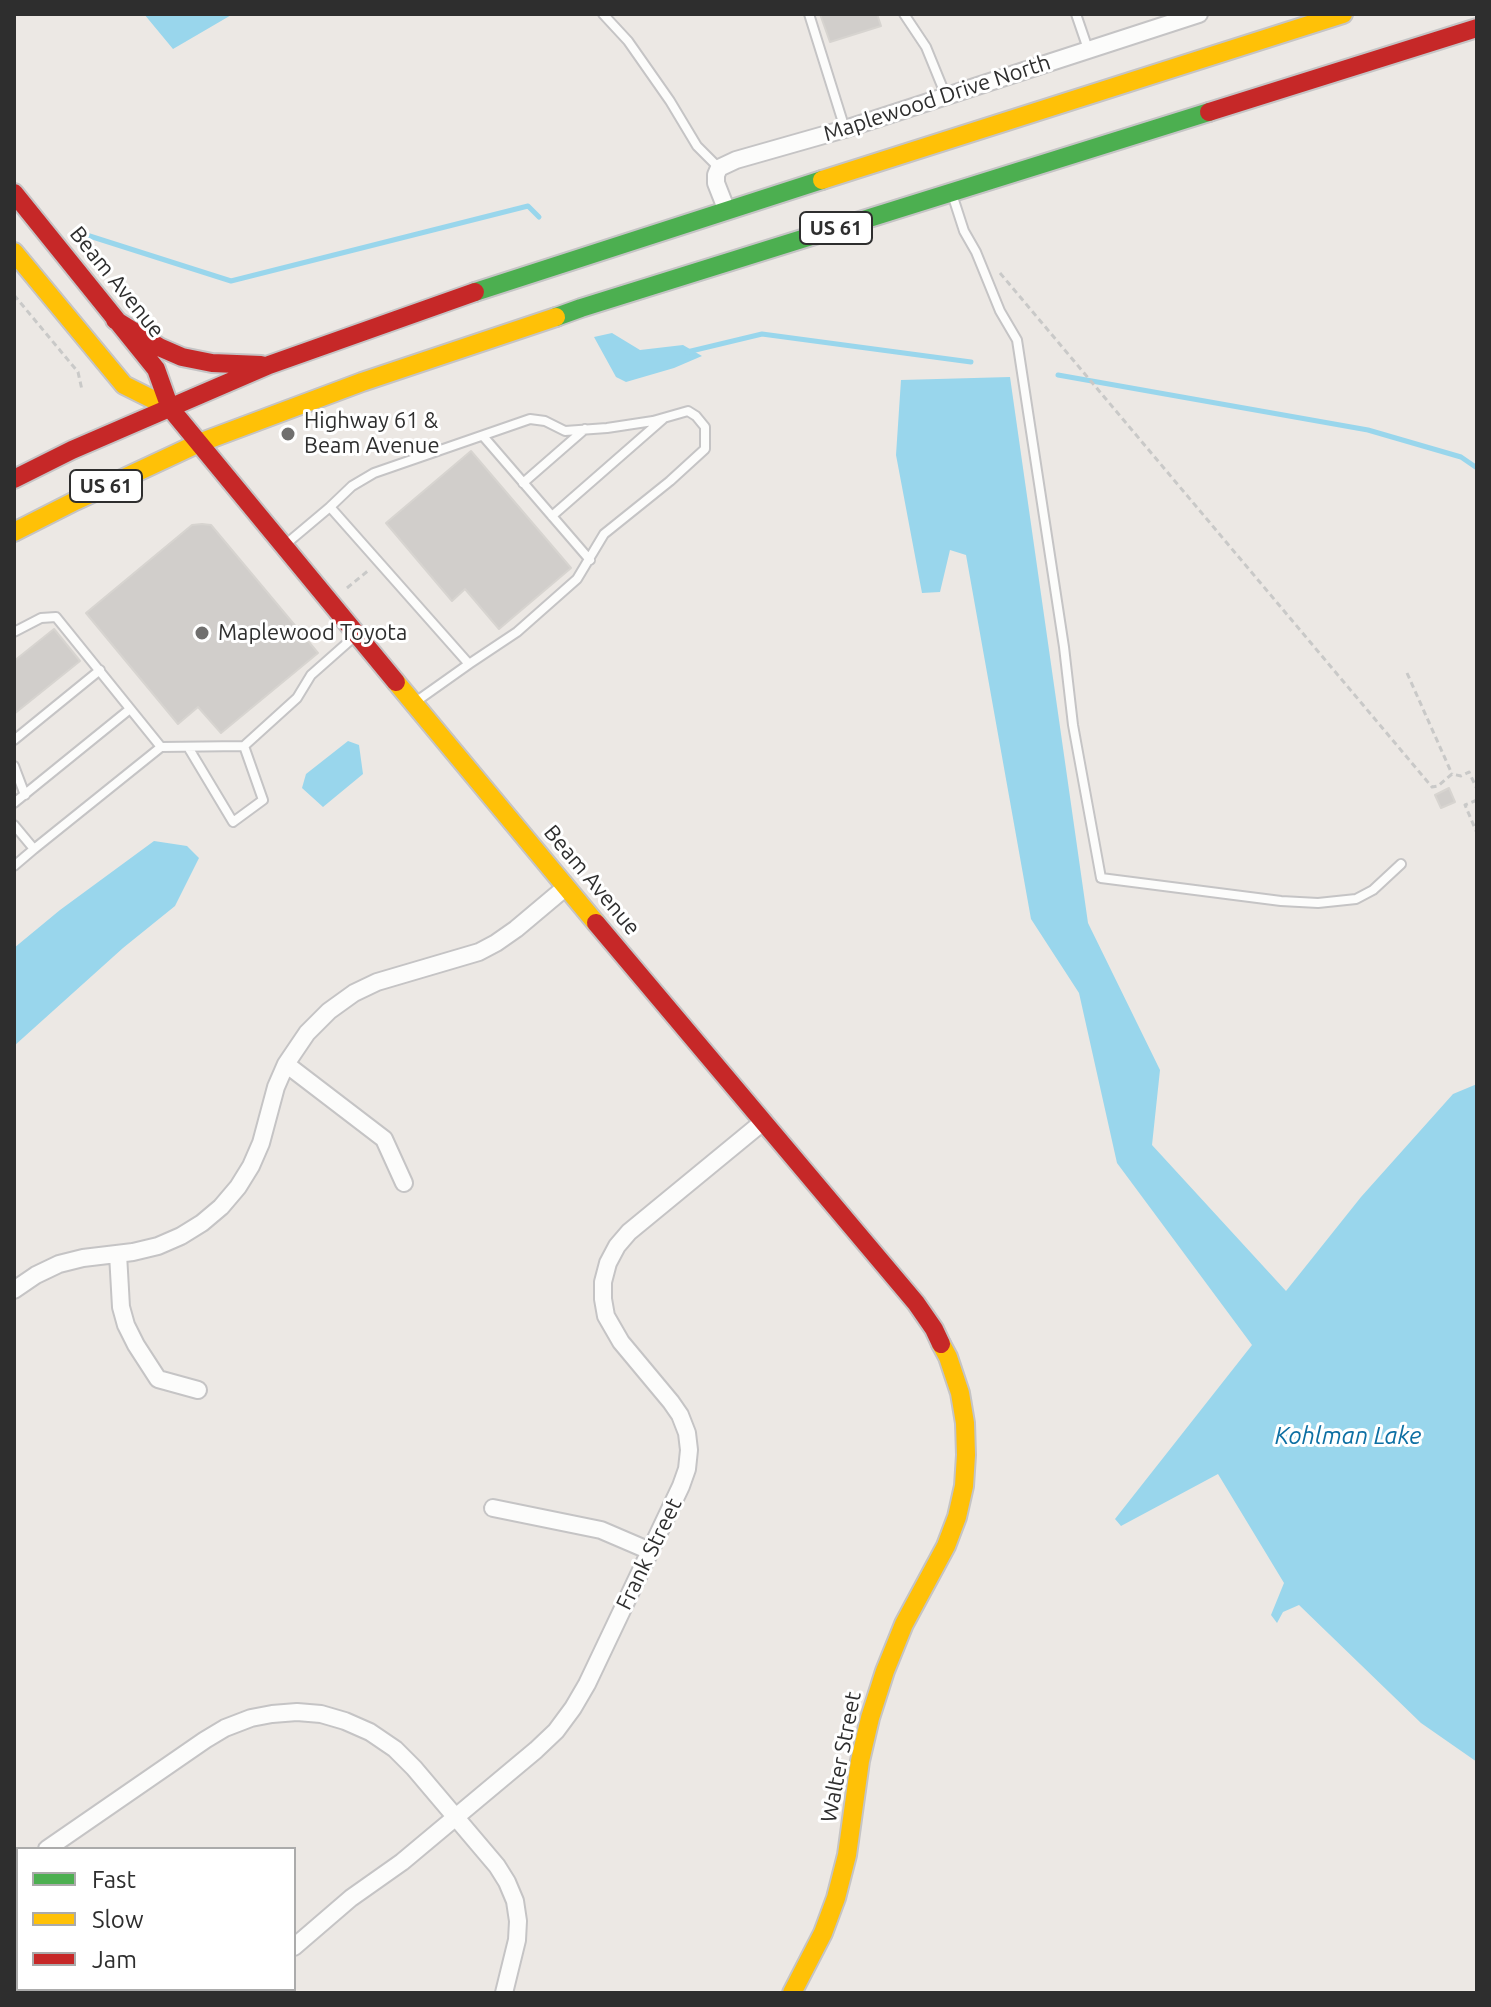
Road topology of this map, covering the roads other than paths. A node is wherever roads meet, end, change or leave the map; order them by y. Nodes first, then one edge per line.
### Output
1 (603, 14) edge
2 (809, 14) edge
3 (904, 14) edge
4 (1076, 14) edge
5 (1199, 14) edge
6 (1343, 14) edge
7 (1477, 28) edge
8 (1088, 49) junction
9 (946, 96) junction
10 (845, 129) junction
11 (719, 168) junction
12 (951, 192) junction
13 (14, 193) edge
14 (727, 211) junction
15 (14, 252) edge
16 (115, 320) junction
17 (269, 365) junction
18 (170, 408) junction
19 (664, 418) junction
20 (585, 429) junction
21 (483, 436) junction
22 (199, 443) junction
23 (14, 479) edge
24 (523, 483) junction
25 (330, 507) junction
26 (552, 516) junction
27 (14, 532) edge
28 (285, 545) junction
29 (590, 560) junction
30 (14, 632) edge
31 (358, 634) junction
32 (469, 664) junction
33 (100, 670) junction
34 (413, 700) junction
35 (130, 709) junction
36 (14, 740) edge
37 (244, 746) junction
38 (161, 747) junction
39 (188, 747) junction
40 (14, 766) edge
41 (25, 795) junction
42 (14, 803) edge
43 (14, 825) edge
44 (34, 849) junction
45 (1401, 864) dead end
46 (14, 866) edge
47 (566, 887) junction
48 (286, 1064) junction
49 (764, 1121) junction
50 (404, 1183) dead end
51 (118, 1254) junction
52 (14, 1290) edge
53 (198, 1390) dead end
54 (960, 1393) joint
55 (493, 1508) dead end
56 (650, 1551) junction
57 (455, 1817) junction
58 (50, 1847) edge
59 (296, 1945) edge
60 (504, 1993) edge
61 (792, 1993) edge

1 - 11 lane
2 - 10 lane
3 - 9 lane
4 - 8 lane
5 - 8 street, Maplewood Drive North
6 - 14 main road, US 61
7 - 12 main road, US 61
8 - 9 street, Maplewood Drive North
9 - 10 street, Maplewood Drive North
10 - 11 street, Maplewood Drive North
11 - 14 street
12 - 22 main road, US 61
12 - 45 lane
13 - 16 main road, Beam Avenue
14 - 17 main road, US 61
15 - 18 main road, Beam Avenue
16 - 17 main road
16 - 18 main road, Beam Avenue
17 - 18 main road, US 61
18 - 22 main road, Beam Avenue
18 - 23 main road, US 61
19 - 20 lane
19 - 26 lane
19 - 29 lane
20 - 21 lane
20 - 24 lane
21 - 24 lane
21 - 25 lane
22 - 27 main road, US 61
22 - 28 main road, Beam Avenue
24 - 26 lane
25 - 28 lane
25 - 32 lane
26 - 29 lane
28 - 31 main road, Beam Avenue
29 - 32 lane
30 - 33 lane
31 - 34 main road, Beam Avenue
31 - 37 lane
32 - 34 lane
33 - 35 lane
33 - 36 lane
34 - 47 main road, Beam Avenue
35 - 38 lane
35 - 41 lane
37 - 39 lane
37 - 39 lane
38 - 39 lane
38 - 44 lane
40 - 41 lane
41 - 42 lane
43 - 44 lane
44 - 46 lane
47 - 48 street
47 - 49 main road, Beam Avenue
48 - 50 street
48 - 51 street
49 - 54 main road, Beam Avenue
49 - 56 street, Frank Street
51 - 52 street
51 - 53 street
54 - 61 main road, Walter Street
55 - 56 street
56 - 57 street, Frank Street
57 - 58 street
57 - 59 street, Frank Street
57 - 60 street

